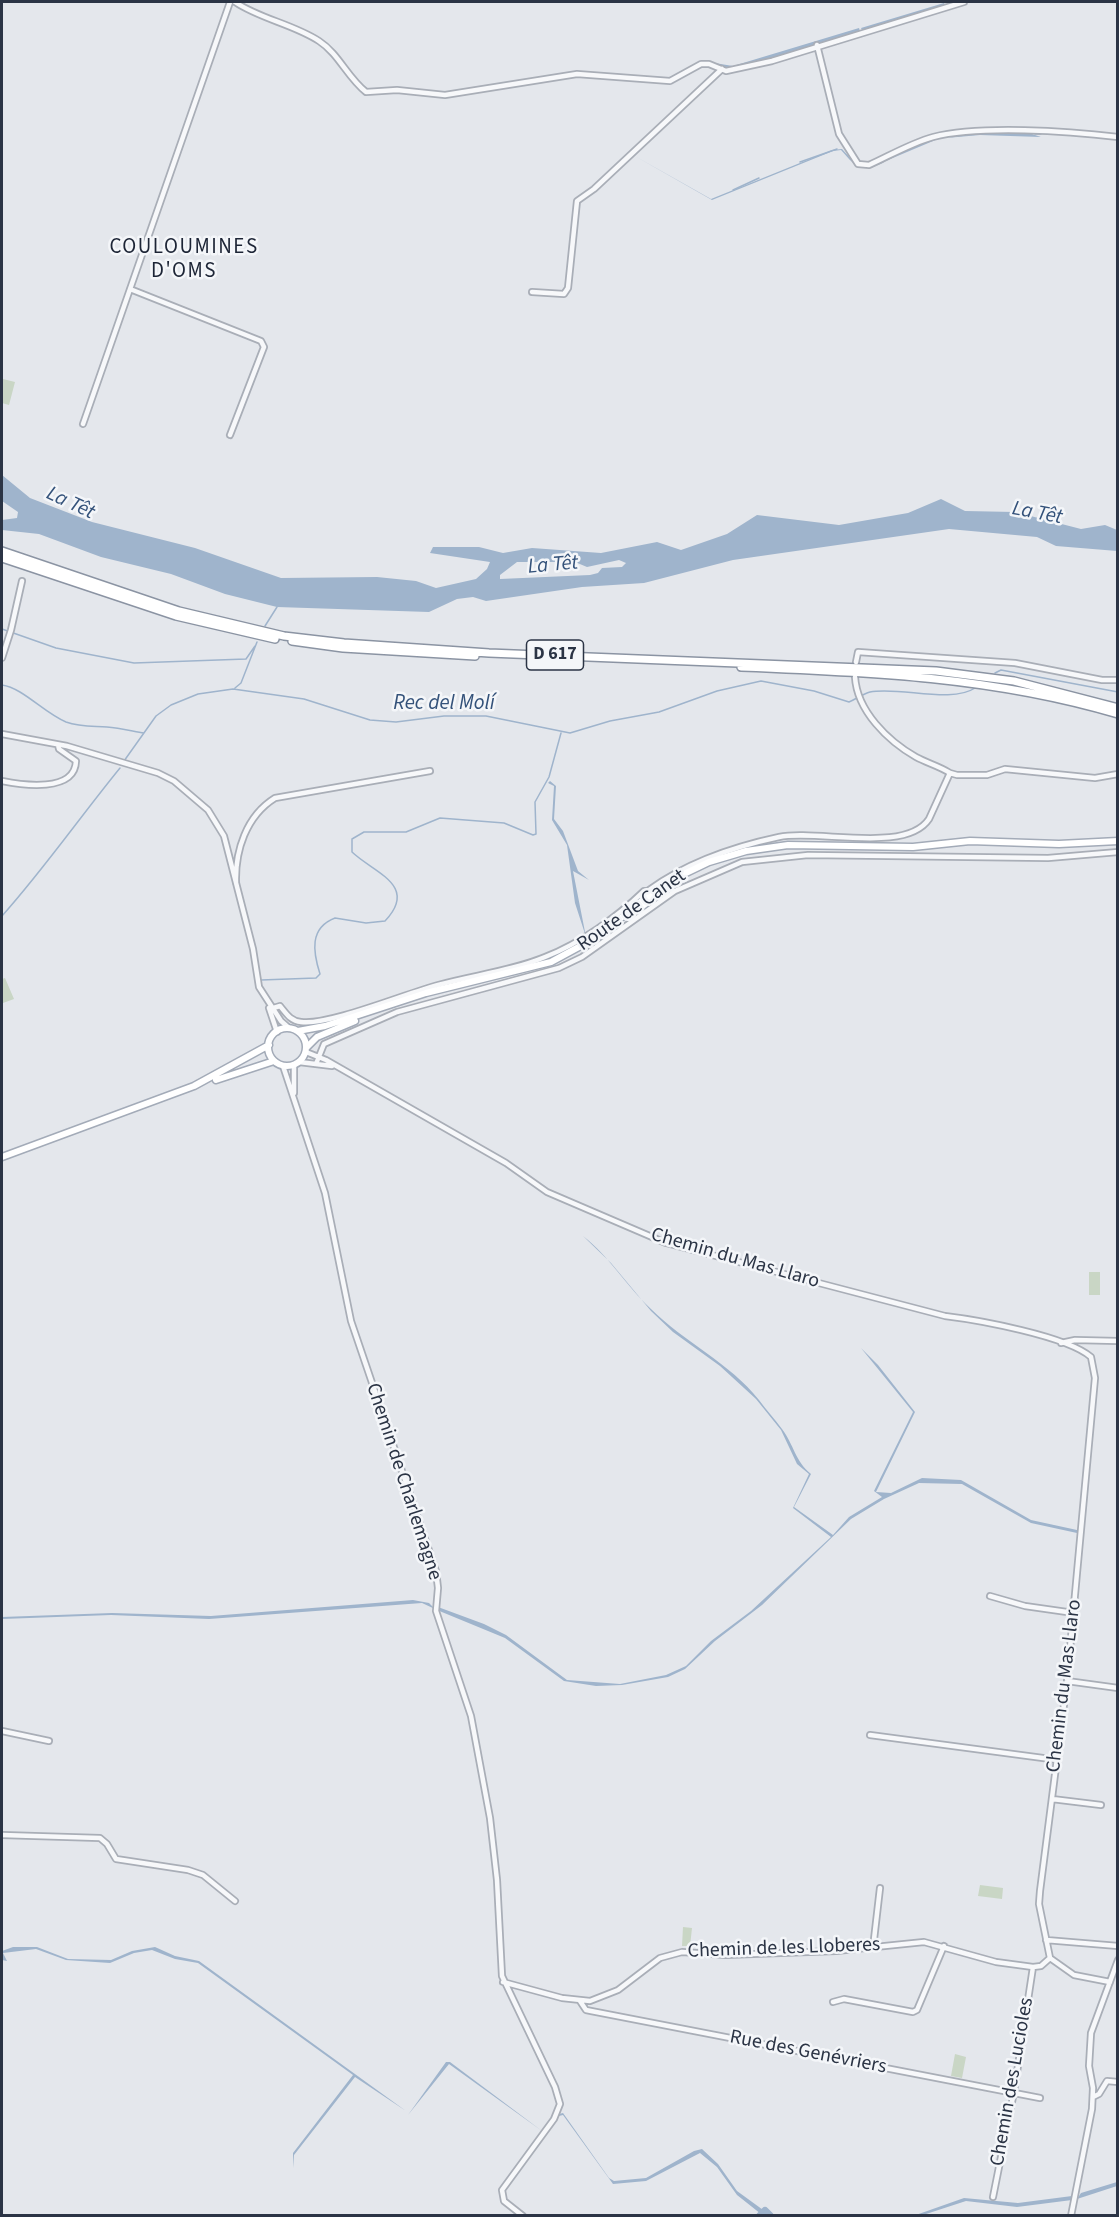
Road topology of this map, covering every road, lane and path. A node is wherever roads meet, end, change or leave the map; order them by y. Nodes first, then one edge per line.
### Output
1 (232, 2) edge
2 (964, 2) edge
3 (817, 45) junction
4 (722, 69) junction
5 (1118, 137) edge
6 (130, 289) junction
7 (532, 292) dead end
8 (83, 424) dead end
9 (230, 435) dead end
10 (2, 551) edge
11 (2, 558) edge
12 (22, 581) dead end
13 (2, 658) edge
14 (856, 662) dead end
15 (855, 677) dead end
16 (1118, 680) edge
17 (1118, 708) edge
18 (1118, 714) edge
19 (2, 734) edge
20 (58, 745) junction
21 (430, 771) dead end
22 (950, 773) junction
23 (1118, 774) edge
24 (2, 782) edge
25 (1118, 843) edge
26 (1118, 852) edge
27 (237, 892) junction
28 (650, 892) junction
29 (271, 1008) junction
30 (289, 1029) junction
31 (298, 1031) junction
32 (277, 1032) junction
33 (268, 1045) junction
34 (306, 1050) junction
35 (319, 1058) junction
36 (274, 1060) junction
37 (297, 1064) junction
38 (316, 1064) junction
39 (283, 1066) junction
40 (338, 1067) junction
41 (296, 1104) junction
42 (2, 1158) edge
43 (1118, 1341) edge
44 (1060, 1343) junction
45 (990, 1596) dead end
46 (1074, 1613) junction
47 (1067, 1681) junction
48 (1118, 1688) edge
49 (2, 1731) edge
50 (870, 1735) dead end
51 (49, 1741) dead end
52 (1058, 1760) junction
53 (1052, 1799) junction
54 (1101, 1805) dead end
55 (2, 1835) edge
56 (880, 1888) dead end
57 (235, 1901) dead end
58 (1046, 1940) junction
59 (944, 1946) junction
60 (1118, 1946) edge
61 (873, 1948) junction
62 (1050, 1958) junction
63 (1118, 1960) edge
64 (1033, 1967) junction
65 (503, 1982) junction
66 (1110, 1982) junction
67 (580, 2001) junction
68 (833, 2002) dead end
69 (1118, 2082) edge
70 (1014, 2092) junction
71 (1093, 2097) junction
72 (1040, 2098) dead end
73 (993, 2197) dead end
74 (523, 2216) edge
75 (1071, 2216) edge

1 - 4 street
1 - 6 street
2 - 3 street
3 - 4 street
3 - 5 street
4 - 7 street
6 - 8 street
6 - 9 street
10 - 17 highway, D 617
11 - 18 highway, D 617
12 - 13 street
14 - 16 street
15 - 22 street
19 - 20 street
20 - 24 street
20 - 27 street
21 - 27 street
22 - 23 street
22 - 28 street
25 - 28 main road, Route de Canet
25 - 34 main road, Route de Canet
26 - 35 street
27 - 29 street
28 - 29 street
28 - 31 main road, Route de Canet
29 - 30 street
29 - 32 street
30 - 31 main road
30 - 32 main road
31 - 34 main road
32 - 33 main road
33 - 36 main road
33 - 42 main road
34 - 35 street, Chemin du Mas Llaro
34 - 37 main road
35 - 38 street
35 - 40 street, Chemin du Mas Llaro
36 - 39 main road
36 - 42 main road
37 - 38 street
37 - 39 main road
37 - 41 street, Chemin de Charlemagne
38 - 40 street
39 - 41 street, Chemin de Charlemagne
40 - 44 street, Chemin du Mas Llaro
41 - 65 street, Chemin de Charlemagne
43 - 44 street, Chemin du Mas Llaro
44 - 46 street, Chemin du Mas Llaro
45 - 46 street
46 - 47 street, Chemin du Mas Llaro
47 - 48 street
47 - 52 street, Chemin du Mas Llaro
49 - 51 street
50 - 52 street
52 - 53 street, Chemin du Mas Llaro
53 - 54 street
53 - 58 street, Chemin du Mas Llaro
55 - 57 street
56 - 61 street
58 - 60 street
58 - 62 street, Chemin du Mas Llaro
59 - 61 street, Chemin de les Lloberes
59 - 64 street, Chemin de les Lloberes
59 - 68 street
61 - 67 street, Chemin de les Lloberes
62 - 64 street, Chemin de les Lloberes
62 - 66 street
63 - 66 street
64 - 70 street, Chemin des Lucioles
65 - 67 street, Chemin de les Lloberes
65 - 74 street, Chemin de Charlemagne
66 - 71 street
67 - 70 street, Rue des Genévriers
69 - 71 street
70 - 72 street, Rue des Genévriers
70 - 73 street, Chemin des Lucioles
71 - 75 street

